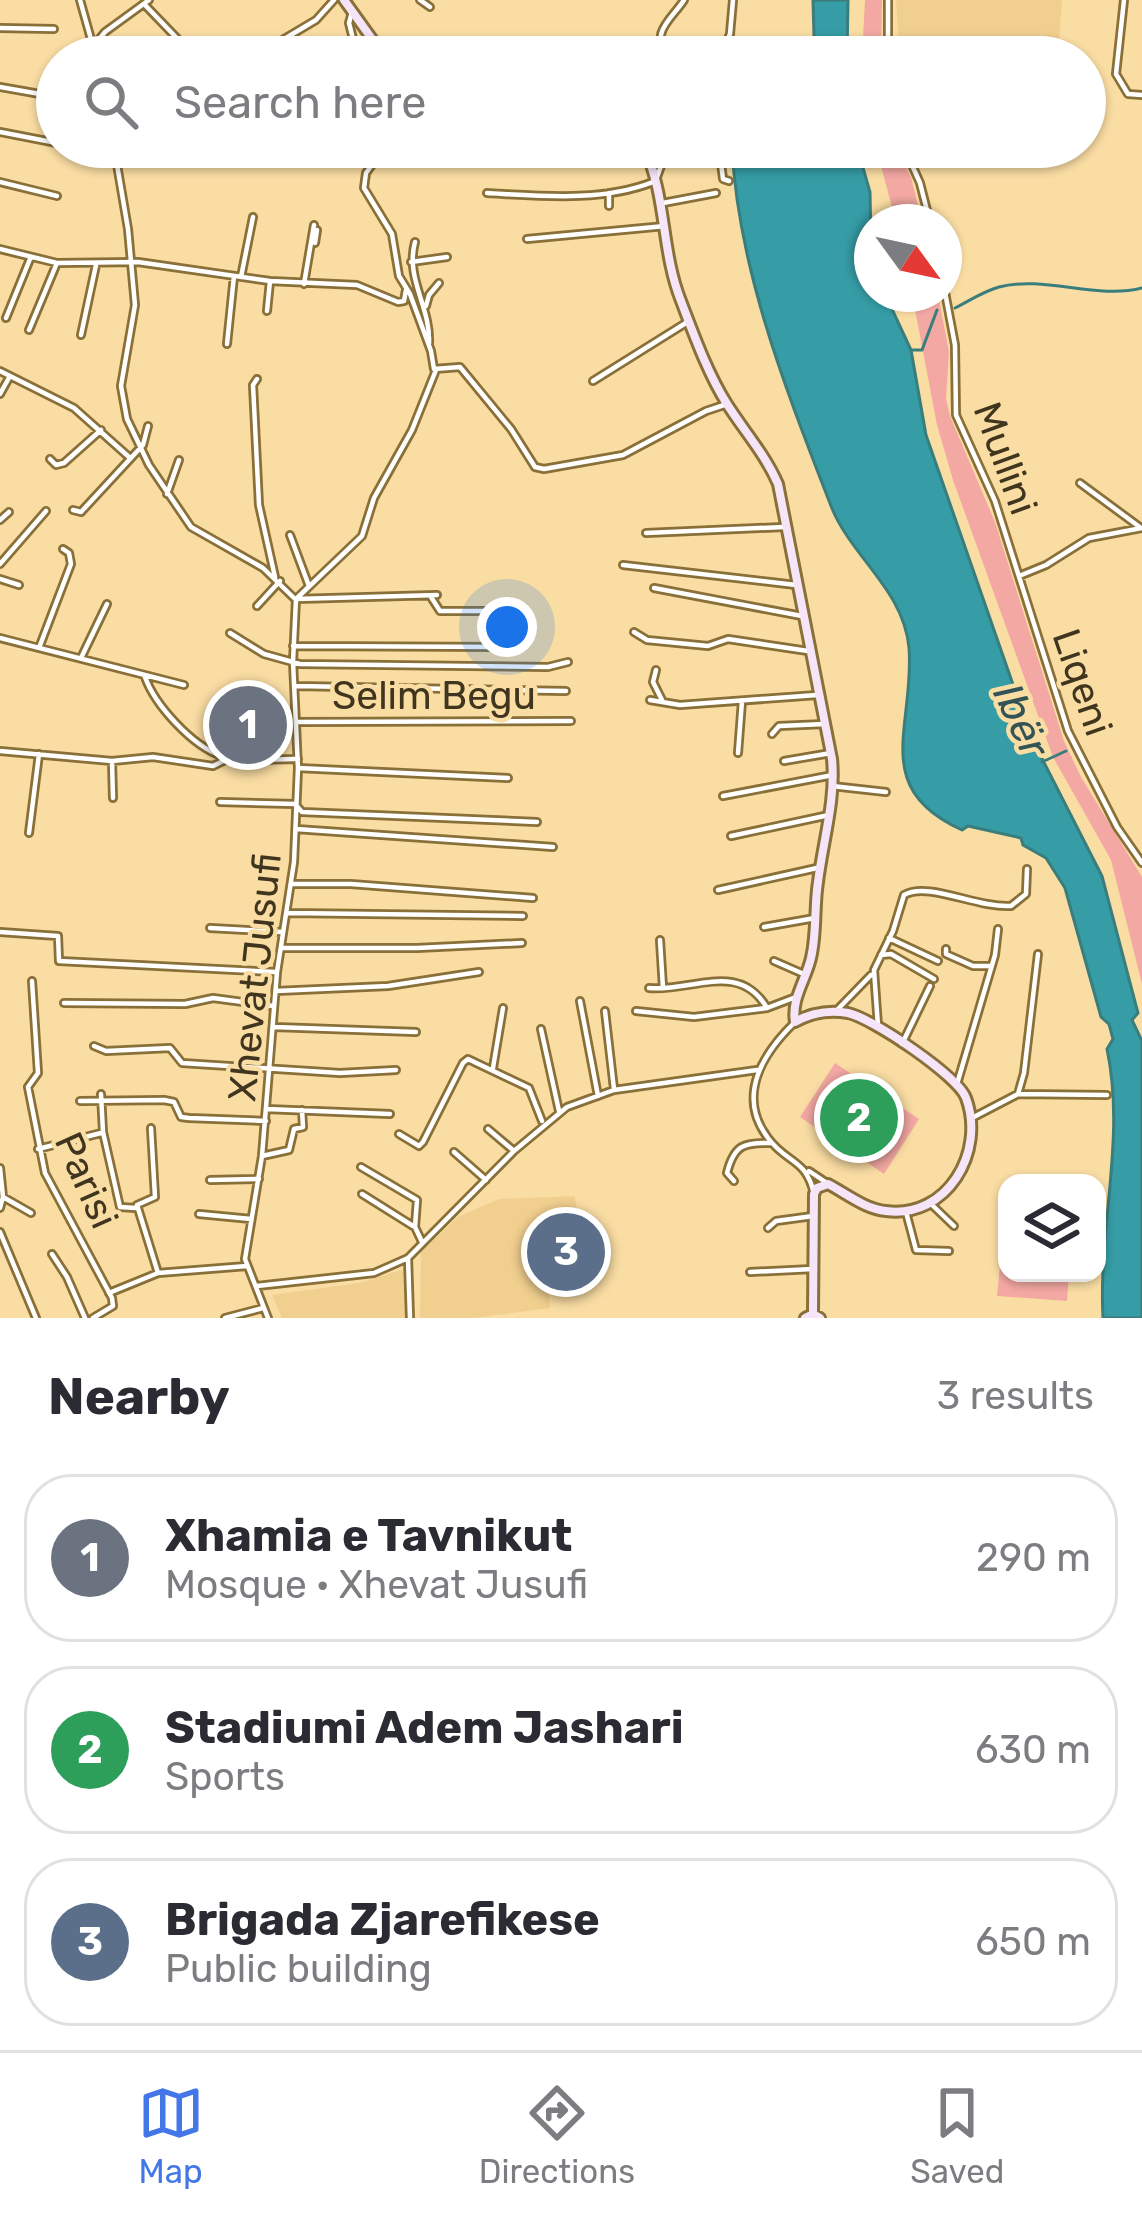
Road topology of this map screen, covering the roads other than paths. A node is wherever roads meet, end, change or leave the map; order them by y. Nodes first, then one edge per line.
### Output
1 (80, 0) edge
2 (334, 0) edge
3 (344, 0) edge
4 (420, 0) edge
5 (684, 0) edge
6 (733, 0) edge
7 (888, 0) edge
8 (1124, 0) edge
9 (147, 2) edge
10 (430, 7) dead end
11 (352, 12) junction
12 (0, 28) edge
13 (54, 29) dead end
14 (89, 36) edge
15 (102, 36) edge
16 (177, 36) edge
17 (289, 36) edge
18 (352, 36) edge
19 (370, 36) edge
20 (660, 36) edge
21 (729, 36) edge
22 (888, 36) edge
23 (0, 87) edge
24 (36, 93) edge
25 (1142, 95) edge
26 (0, 132) edge
27 (36, 139) edge
28 (118, 168) edge
29 (370, 168) edge
30 (653, 168) edge
31 (660, 168) edge
32 (722, 168) edge
33 (913, 168) edge
34 (657, 178) junction
35 (0, 182) edge
36 (729, 182) dead end
37 (487, 193) dead end
38 (609, 193) junction
39 (716, 194) dead end
40 (57, 196) dead end
41 (663, 202) junction
42 (925, 204) edge
43 (609, 206) dead end
44 (253, 218) dead end
45 (665, 226) junction
46 (316, 227) dead end
47 (527, 238) dead end
48 (415, 242) dead end
49 (0, 249) edge
50 (447, 256) dead end
51 (30, 259) junction
52 (129, 261) junction
53 (411, 262) junction
54 (57, 263) junction
55 (96, 265) junction
56 (237, 276) junction
57 (270, 281) junction
58 (439, 283) dead end
59 (307, 284) junction
60 (406, 290) junction
61 (267, 311) dead end
62 (425, 312) junction
63 (949, 312) edge
64 (6, 318) dead end
65 (688, 321) junction
66 (29, 330) dead end
67 (81, 335) dead end
68 (227, 344) dead end
69 (428, 344) junction
70 (436, 370) junction
71 (0, 371) edge
72 (10, 376) junction
73 (257, 380) dead end
74 (593, 381) dead end
75 (0, 394) edge
76 (728, 404) junction
77 (148, 426) dead end
78 (101, 430) junction
79 (140, 447) junction
80 (129, 457) junction
81 (50, 459) dead end
82 (179, 460) dead end
83 (1080, 482) dead end
84 (167, 494) junction
85 (73, 510) dead end
86 (9, 512) dead end
87 (46, 512) dead end
88 (0, 520) edge
89 (789, 526) junction
90 (1141, 528) edge
91 (646, 533) dead end
92 (290, 535) dead end
93 (63, 549) dead end
94 (0, 564) edge
95 (623, 565) dead end
96 (1018, 576) junction
97 (0, 579) edge
98 (277, 579) junction
99 (19, 585) dead end
100 (309, 586) junction
101 (798, 586) junction
102 (654, 588) dead end
103 (296, 599) junction
104 (107, 604) dead end
105 (257, 606) dead end
106 (498, 611) dead end
107 (804, 616) junction
108 (634, 632) dead end
109 (230, 633) dead end
110 (0, 638) edge
111 (293, 646) junction
112 (502, 647) dead end
113 (38, 650) junction
114 (813, 652) junction
115 (82, 658) junction
116 (293, 662) junction
117 (568, 662) dead end
118 (656, 670) dead end
119 (145, 676) junction
120 (184, 685) dead end
121 (296, 686) junction
122 (566, 691) dead end
123 (820, 694) junction
124 (650, 700) dead end
125 (742, 701) junction
126 (663, 703) junction
127 (297, 722) junction
128 (572, 722) dead end
129 (825, 724) junction
130 (772, 734) dead end
131 (0, 751) edge
132 (738, 753) dead end
133 (831, 753) junction
134 (39, 754) junction
135 (230, 758) junction
136 (298, 759) junction
137 (112, 761) junction
138 (784, 761) dead end
139 (298, 768) junction
140 (508, 778) dead end
141 (833, 781) junction
142 (886, 792) dead end
143 (722, 796) dead end
144 (113, 798) dead end
145 (220, 802) dead end
146 (295, 804) junction
147 (829, 815) junction
148 (537, 822) dead end
149 (296, 830) junction
150 (28, 833) dead end
151 (731, 836) dead end
152 (553, 847) dead end
153 (1142, 863) edge
154 (819, 868) junction
155 (1027, 869) dead end
156 (292, 884) junction
157 (718, 890) dead end
158 (533, 898) dead end
159 (287, 913) junction
160 (523, 916) dead end
161 (815, 918) junction
162 (764, 927) dead end
163 (210, 928) dead end
164 (998, 929) dead end
165 (0, 932) edge
166 (284, 932) junction
167 (889, 938) junction
168 (660, 940) dead end
169 (522, 943) dead end
170 (281, 948) junction
171 (946, 950) dead end
172 (1038, 954) dead end
173 (881, 955) junction
174 (774, 961) dead end
175 (938, 961) dead end
176 (991, 966) junction
177 (874, 970) junction
178 (278, 972) junction
179 (479, 972) dead end
180 (806, 975) junction
181 (32, 981) dead end
182 (650, 988) dead end
183 (663, 989) junction
184 (275, 991) junction
185 (796, 997) junction
186 (580, 1001) dead end
187 (64, 1003) dead end
188 (275, 1006) junction
189 (502, 1008) dead end
190 (767, 1008) junction
191 (605, 1011) dead end
192 (636, 1011) dead end
193 (837, 1012) junction
194 (795, 1022) junction
195 (274, 1027) junction
196 (878, 1028) junction
197 (541, 1029) dead end
198 (416, 1032) dead end
199 (902, 1044) junction
200 (94, 1046) dead end
201 (493, 1068) junction
202 (269, 1069) junction
203 (396, 1070) dead end
204 (757, 1070) junction
205 (957, 1084) junction
206 (614, 1090) junction
207 (1018, 1094) junction
208 (1107, 1095) dead end
209 (101, 1097) junction
210 (598, 1097) junction
211 (80, 1101) dead end
212 (266, 1108) junction
213 (302, 1110) junction
214 (559, 1112) junction
215 (391, 1114) dead end
216 (969, 1119) junction
217 (266, 1120) junction
218 (543, 1124) junction
219 (151, 1128) dead end
220 (488, 1129) dead end
221 (103, 1132) junction
222 (399, 1134) dead end
223 (771, 1143) junction
224 (38, 1149) junction
225 (514, 1151) junction
226 (454, 1152) dead end
227 (262, 1156) junction
228 (361, 1167) dead end
229 (0, 1168) edge
230 (805, 1168) junction
231 (259, 1179) junction
232 (211, 1180) dead end
233 (488, 1181) junction
234 (734, 1181) dead end
235 (835, 1188) junction
236 (362, 1194) dead end
237 (814, 1194) junction
238 (3, 1197) edge
239 (930, 1203) junction
240 (0, 1208) edge
241 (138, 1208) junction
242 (906, 1212) junction
243 (31, 1213) dead end
244 (199, 1214) dead end
245 (814, 1216) junction
246 (251, 1219) junction
247 (954, 1226) dead end
248 (415, 1227) junction
249 (768, 1228) dead end
250 (0, 1232) edge
251 (422, 1243) junction
252 (949, 1251) dead end
253 (52, 1254) dead end
254 (408, 1258) junction
255 (247, 1266) junction
256 (813, 1269) junction
257 (750, 1272) dead end
258 (158, 1273) junction
259 (254, 1287) junction
260 (109, 1293) junction
261 (263, 1308) junction
262 (813, 1317) edge
263 (36, 1318) edge
264 (89, 1318) edge
265 (225, 1318) edge
266 (268, 1318) edge
267 (410, 1318) edge

1 - 14 street
2 - 17 street
3 - 11 street
4 - 10 street
5 - 20 street
6 - 21 street
7 - 22 street
8 - 25 street
9 - 15 street
9 - 16 street
11 - 18 street
11 - 19 street
12 - 13 street
23 - 24 street
26 - 27 street
28 - 52 street
29 - 60 street
30 - 34 street
31 - 34 street
32 - 36 street
33 - 42 street
34 - 38 street
34 - 41 street
35 - 40 street
37 - 38 street
38 - 43 street
39 - 41 street
41 - 45 street
44 - 56 street
45 - 47 street
45 - 65 street
46 - 59 street
48 - 53 street
49 - 51 street
50 - 53 street
51 - 54 street
51 - 64 street
52 - 55 street
52 - 56 street
52 - 79 street
53 - 62 street
54 - 55 street
54 - 66 street
55 - 67 street
56 - 57 street
56 - 68 street
57 - 59 street
57 - 61 street
58 - 62 street
59 - 60 street
60 - 69 street
62 - 69 street
63 - 96 street, Mullini
65 - 74 street
65 - 76 street
69 - 70 street
70 - 76 street
70 - 100 street
71 - 72 street
72 - 75 street
72 - 78 street
73 - 98 street
76 - 89 street
77 - 79 street
78 - 80 street
78 - 81 street
79 - 80 street
79 - 84 street
80 - 85 street
82 - 84 street
83 - 90 street
84 - 98 street
86 - 88 street
87 - 94 street
89 - 91 street
89 - 101 street
90 - 96 street
92 - 100 street
93 - 113 street
95 - 101 street
96 - 153 street, Liqeni
97 - 99 street
98 - 103 street
98 - 105 street
100 - 103 street
101 - 107 street
102 - 107 street
103 - 106 street
103 - 111 street, Xhevat Jusufi
104 - 115 street
107 - 114 street
108 - 114 street
109 - 116 street
110 - 113 street
111 - 112 street
111 - 116 street, Xhevat Jusufi
113 - 115 street
114 - 123 street
115 - 119 street
116 - 117 street
116 - 121 street, Xhevat Jusufi
118 - 126 street
119 - 120 street
119 - 135 street
121 - 122 street
121 - 127 street, Xhevat Jusufi
123 - 125 street
123 - 129 street
124 - 126 street
125 - 126 street
125 - 132 street
127 - 128 street, Selim Begu
127 - 136 street, Xhevat Jusufi
129 - 130 street
129 - 133 street
131 - 134 street
133 - 138 street
133 - 141 street
134 - 137 street
134 - 150 street
135 - 136 street
135 - 137 street
136 - 139 street, Xhevat Jusufi
137 - 144 street
139 - 140 street
139 - 146 street, Xhevat Jusufi
141 - 142 street
141 - 143 street
141 - 147 street
145 - 146 street, Xhevat Jusufi
146 - 148 street
146 - 149 street, Xhevat Jusufi
147 - 151 street
147 - 154 street
149 - 152 street
149 - 156 street, Xhevat Jusufi
154 - 157 street
154 - 161 street
155 - 167 street
156 - 158 street
156 - 159 street, Xhevat Jusufi
159 - 160 street
159 - 166 street, Xhevat Jusufi
161 - 162 street
161 - 180 street
163 - 166 street
164 - 176 street
165 - 178 street
166 - 170 street, Xhevat Jusufi
167 - 173 street
167 - 175 street
168 - 183 street
169 - 170 street
170 - 178 street, Xhevat Jusufi
171 - 176 street
172 - 207 street
173 - 177 street
173 - 199 street
174 - 180 street
176 - 205 street
177 - 193 street
177 - 196 street
178 - 184 street, Xhevat Jusufi
179 - 184 street
180 - 185 street
181 - 224 street, Parisi
182 - 183 street
183 - 190 street
184 - 188 street, Xhevat Jusufi
185 - 190 street
185 - 194 street
186 - 210 street
187 - 188 street
188 - 195 street, Xhevat Jusufi
189 - 201 street
190 - 192 street
191 - 206 street
193 - 194 street
193 - 196 street
194 - 204 street
195 - 198 street
195 - 202 street, Xhevat Jusufi
196 - 199 street
197 - 214 street
199 - 205 street
200 - 202 street
201 - 218 street
201 - 222 street
202 - 203 street
202 - 212 street, Xhevat Jusufi
204 - 206 street
204 - 223 street
205 - 216 street
206 - 210 street
207 - 208 street
207 - 216 street
209 - 211 street
209 - 217 street
209 - 221 street
210 - 214 street
212 - 213 street
212 - 217 street, Xhevat Jusufi
213 - 215 street
213 - 227 street, Xhevat Jusufi
214 - 218 street
216 - 239 street
217 - 227 street, Xhevat Jusufi
218 - 225 street
219 - 241 street
220 - 225 street
221 - 224 street
221 - 241 street
223 - 230 street
223 - 234 street
224 - 260 street, Parisi
225 - 233 street
226 - 233 street
227 - 231 street, Xhevat Jusufi
228 - 248 street
229 - 238 street
230 - 235 street
230 - 237 street
231 - 232 street
231 - 246 street, Xhevat Jusufi
233 - 251 street
235 - 237 street
235 - 242 street
236 - 248 street
237 - 245 street
238 - 240 street
238 - 243 street
239 - 242 street
239 - 247 street
241 - 258 street
242 - 252 street
244 - 246 street
245 - 249 street
245 - 256 street
246 - 255 street, Xhevat Jusufi
248 - 251 street
250 - 263 street
251 - 254 street
253 - 264 street, Parisi
254 - 259 street
254 - 267 street
255 - 258 street
255 - 259 street, Xhevat Jusufi
256 - 257 street
256 - 262 street
258 - 260 street
259 - 261 street, Xhevat Jusufi
260 - 264 street, Parisi
261 - 265 street
261 - 266 street, Xhevat Jusufi

